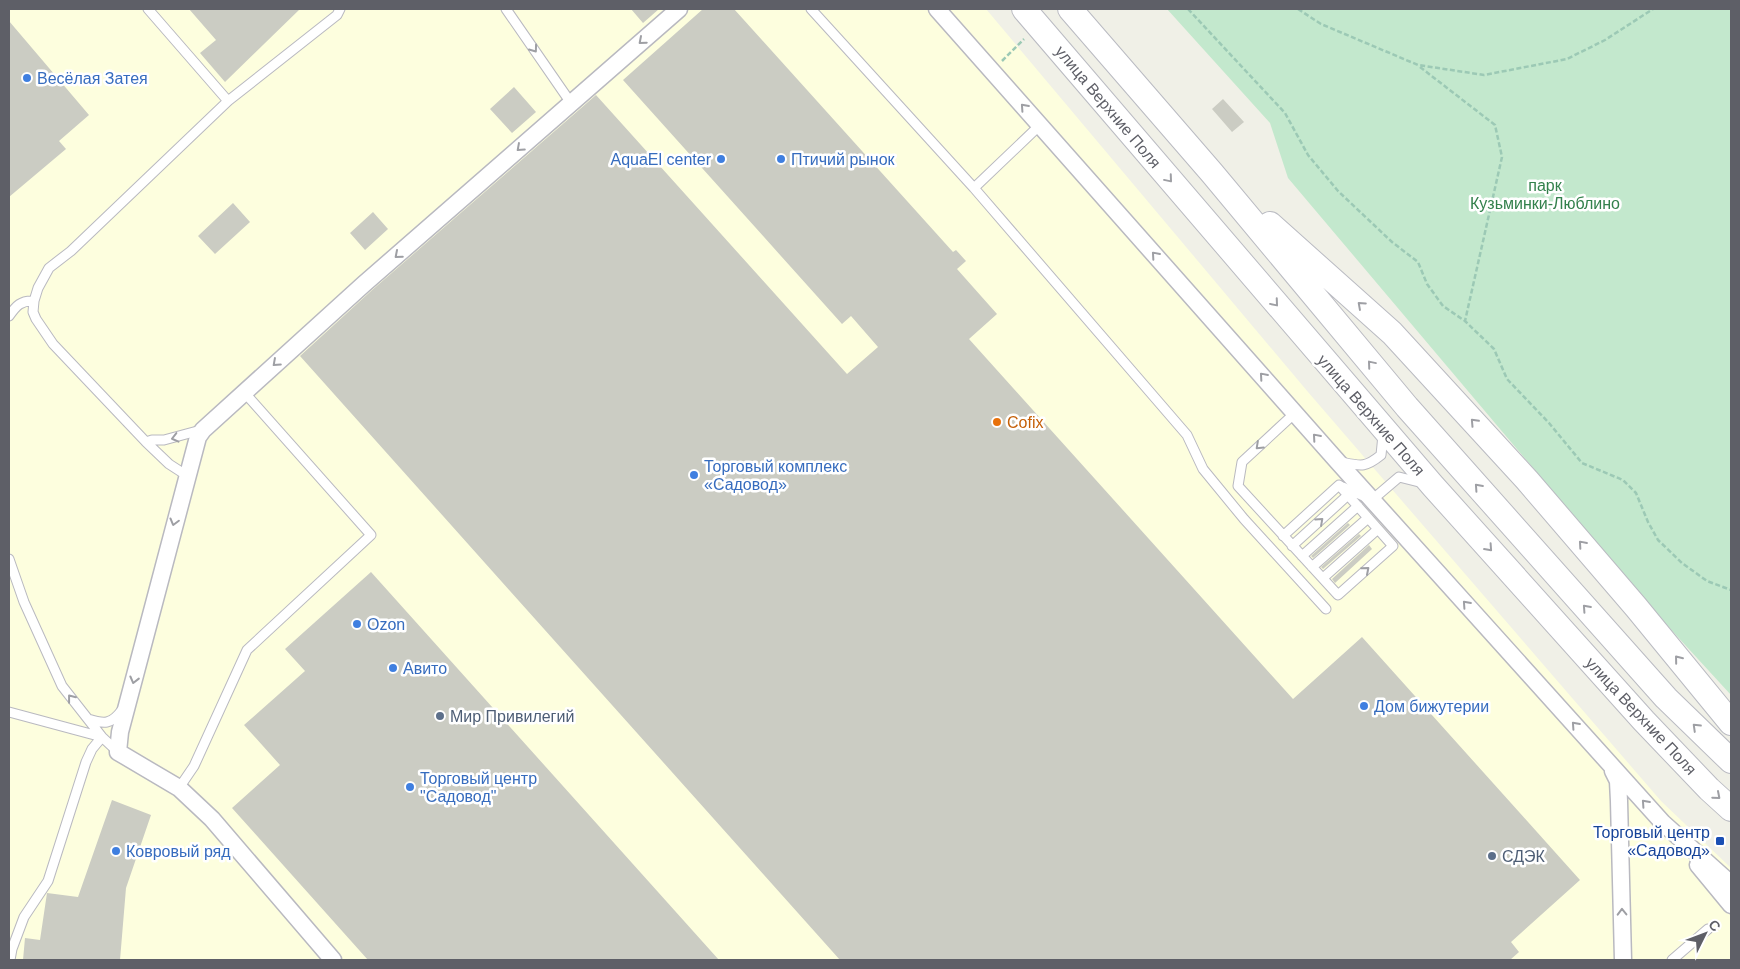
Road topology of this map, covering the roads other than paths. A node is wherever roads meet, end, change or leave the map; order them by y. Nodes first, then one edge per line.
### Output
1 (148, 9) edge
2 (340, 9) edge
3 (506, 9) edge
4 (679, 9) edge
5 (811, 9) edge
6 (937, 9) edge
7 (1024, 9) edge
8 (1070, 9) edge
9 (228, 101) junction
10 (571, 103) junction
11 (1040, 125) junction
12 (1212, 173) junction
13 (974, 188) junction
14 (34, 301) junction
15 (9, 316) edge
16 (244, 392) junction
17 (1295, 413) junction
18 (1383, 429) junction
19 (203, 430) junction
20 (146, 442) junction
21 (1338, 462) junction
22 (186, 475) junction
23 (1339, 485) junction
24 (1433, 486) junction
25 (1348, 495) junction
26 (1365, 503) junction
27 (1368, 518) junction
28 (1378, 529) junction
29 (1283, 536) junction
30 (1292, 546) junction
31 (1302, 556) junction
32 (9, 559) edge
33 (1312, 567) junction
34 (1323, 578) junction
35 (1326, 609) dead end
36 (128, 702) junction
37 (9, 712) edge
38 (86, 718) junction
39 (1731, 723) edge
40 (102, 737) junction
41 (118, 752) junction
42 (1607, 761) junction
43 (1731, 762) edge
44 (179, 788) junction
45 (1731, 809) edge
46 (1663, 823) junction
47 (1731, 884) edge
48 (1731, 905) edge
49 (1708, 929) dead end
50 (10, 960) edge
51 (333, 960) edge
52 (1623, 960) edge
53 (1672, 960) edge

1 - 9 lane
2 - 9 lane
3 -> 10 lane
4 -> 10 street
5 - 13 lane
11 -> 6 street
7 -> 18 main road, улица Верхние Поля
8 - 12 main road, улица Верхние Поля
9 - 14 lane
10 -> 16 street
11 - 13 lane
17 -> 11 street
39 -> 12 main road
43 -> 12 main road, улица Верхние Поля
13 - 35 lane
14 - 15 lane
14 - 20 lane
16 - 19 street
16 - 44 lane
21 -> 17 street
17 -> 29 lane
18 - 21 lane
18 - 24 main road, улица Верхние Поля
19 -> 20 lane
19 - 22 street
20 - 22 lane
21 - 26 street
22 -> 36 street
23 - 25 lane
23 - 26 lane
23 - 29 lane
24 - 26 lane
24 -> 45 main road, улица Верхние Поля
25 - 26 lane
30 -> 25 lane
26 - 27 lane
26 - 31 lane
42 -> 26 street
27 - 28 lane
27 - 33 lane
28 - 34 lane
34 -> 28 lane
29 - 30 lane
30 - 31 lane
31 - 33 lane
38 -> 32 lane
33 - 34 lane
36 - 38 lane
36 - 41 street
37 - 40 lane
38 - 40 lane
40 - 41 lane
40 - 50 lane
41 - 44 street
46 -> 42 street
52 -> 42 street
44 - 51 street
46 - 47 street
46 - 48 street
49 - 53 lane

